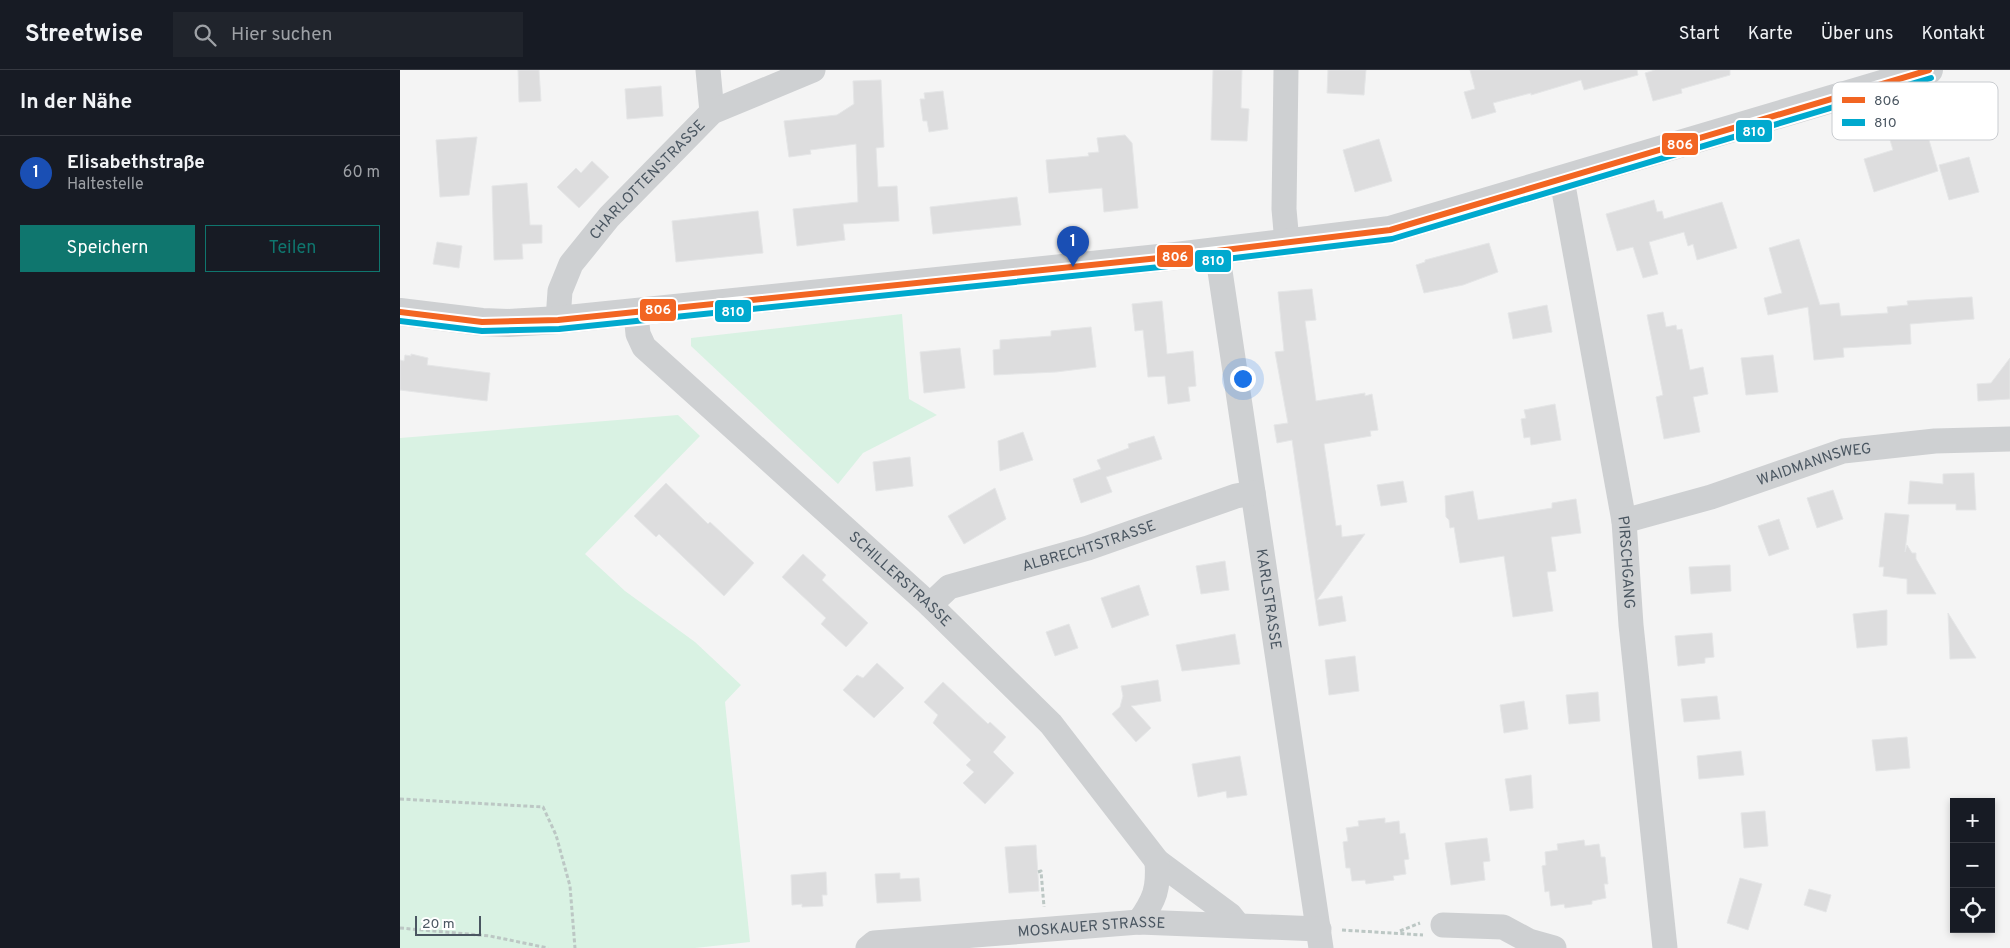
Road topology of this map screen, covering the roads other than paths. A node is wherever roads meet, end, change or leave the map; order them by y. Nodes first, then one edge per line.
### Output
1 (708, 70) edge
2 (813, 70) edge
3 (1286, 70) edge
4 (1929, 70) edge
5 (1889, 82) edge
6 (1832, 99) edge
7 (712, 112) junction
8 (1562, 180) junction
9 (1288, 243) junction
10 (1217, 252) junction
11 (400, 312) edge
12 (636, 313) junction
13 (558, 320) junction
14 (2010, 438) edge
15 (1254, 493) junction
16 (1624, 521) junction
17 (930, 604) junction
18 (1157, 861) junction
19 (1139, 922) junction
20 (1238, 925) junction
21 (1443, 925) dead end
22 (1320, 938) edge
23 (868, 948) edge
24 (1554, 948) edge
25 (1665, 948) edge

1 - 7 street
2 - 7 street, CHARLOTTENSTRASSE
3 - 9 street
4 - 5 street
6 - 8 street
7 - 13 street, CHARLOTTENSTRASSE
8 - 9 street
8 - 16 street, PIRSCHGANG
9 - 10 street
10 - 12 street
10 - 15 street, KARLSTRASSE
11 - 13 street
12 - 13 street
12 - 17 street, SCHILLERSTRASSE
14 - 16 street, WAIDMANNSWEG
15 - 17 street, ALBRECHTSTRASSE
15 - 22 street, KARLSTRASSE
16 - 25 street, PIRSCHGANG
17 - 18 street, SCHILLERSTRASSE
18 - 19 street
18 - 20 street, SCHILLERSTRASSE
19 - 20 street, MOSKAUER STRASSE
19 - 23 street, MOSKAUER STRASSE
20 - 22 street, MOSKAUER STRASSE
21 - 24 street

